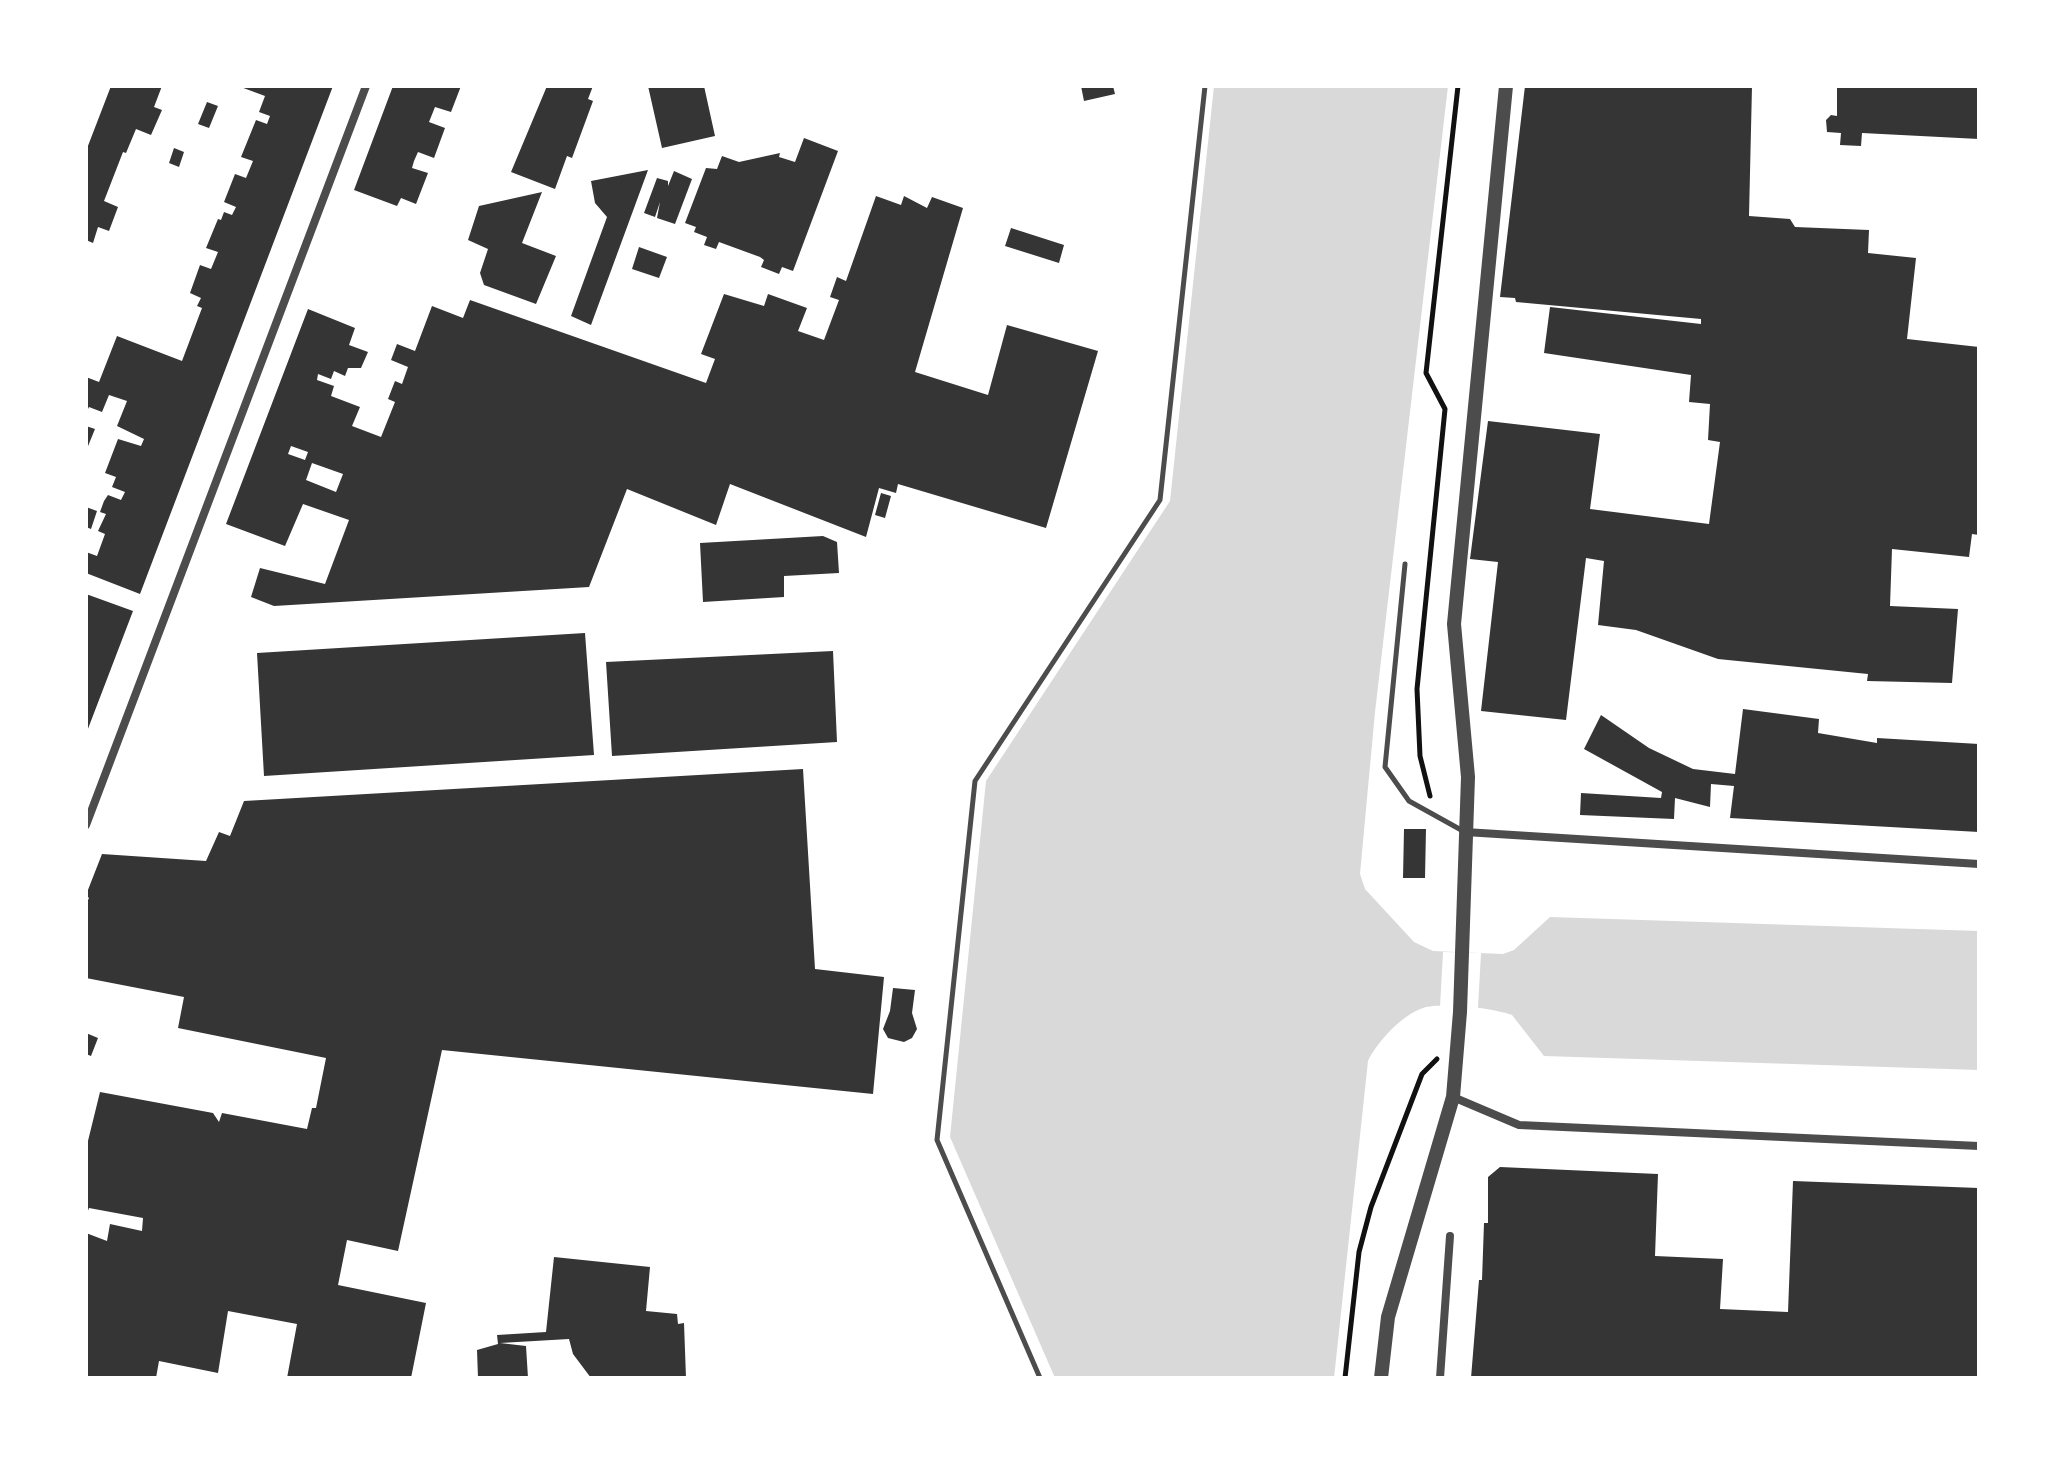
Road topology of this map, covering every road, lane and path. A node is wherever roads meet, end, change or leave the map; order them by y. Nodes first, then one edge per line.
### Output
1 (366, 86) edge
2 (1205, 86) edge
3 (1458, 86) edge
4 (1506, 86) edge
5 (1405, 564) dead end
6 (1417, 689) dead end
7 (86, 825) edge
8 (1464, 832) junction
9 (1979, 864) edge
10 (1438, 1059) dead end
11 (1453, 1097) junction
12 (1979, 1146) edge
13 (1450, 1236) dead end
14 (1040, 1378) edge
15 (1345, 1378) edge
16 (1381, 1378) edge
17 (1440, 1378) edge

1 - 7 street
2 - 14 lane
3 - 6 path
4 - 8 street
5 - 8 lane
8 - 9 street
8 - 11 street
10 - 15 path
11 - 12 street
11 - 16 street
13 - 17 street

